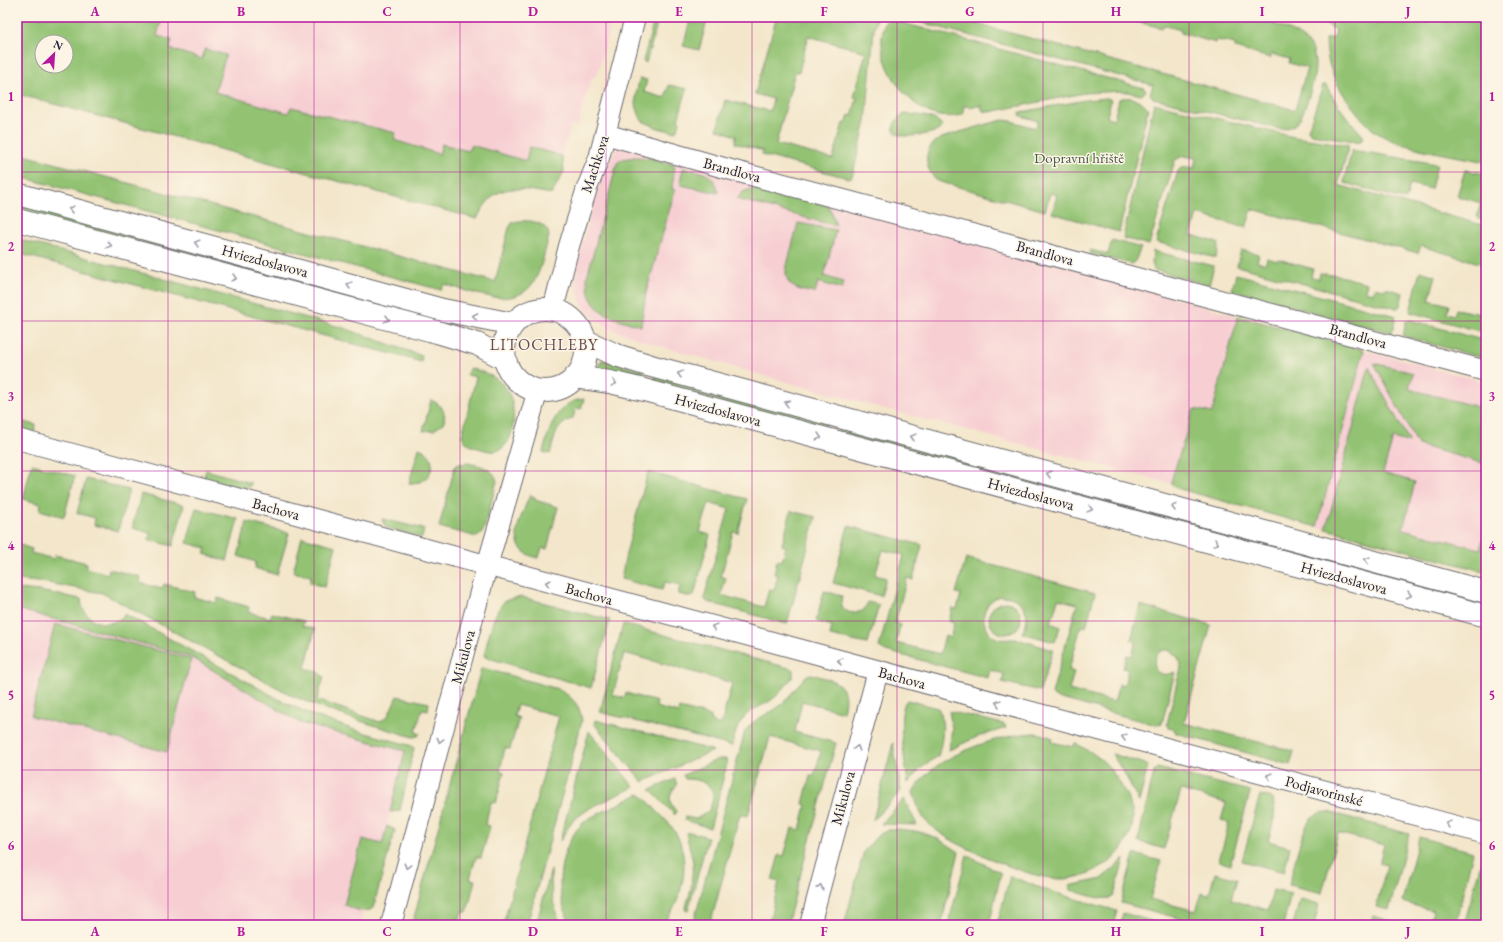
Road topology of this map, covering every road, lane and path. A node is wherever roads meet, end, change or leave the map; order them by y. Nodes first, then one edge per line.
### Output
1 (635, 17) edge
2 (605, 134) junction
3 (17, 194) edge
4 (17, 220) edge
5 (553, 310) junction
6 (513, 324) junction
7 (584, 340) junction
8 (505, 359) junction
9 (1486, 371) edge
10 (575, 377) junction
11 (538, 390) junction
12 (17, 439) edge
13 (487, 566) junction
14 (1486, 592) edge
15 (1486, 616) edge
16 (878, 671) junction
17 (1161, 747) joint
18 (1486, 834) edge
19 (391, 925) edge
20 (810, 925) edge

1 - 2 street, Machkova
2 - 5 street, Machkova
2 - 9 street, Brandlova
6 -> 3 street, Hviezdoslavova
4 -> 8 street, Hviezdoslavova
5 - 6 street
5 - 7 street
6 - 8 street
7 - 10 street
14 -> 7 street, Hviezdoslavova
8 - 11 street
10 - 11 street
10 -> 15 street, Hviezdoslavova
11 - 13 street, Mikulova
12 - 13 street, Bachova
16 -> 13 street, Bachova
13 -> 19 street, Mikulova
17 -> 16 street, Bachova
20 -> 16 street, Mikulova
18 -> 17 street, Podjavorinské

